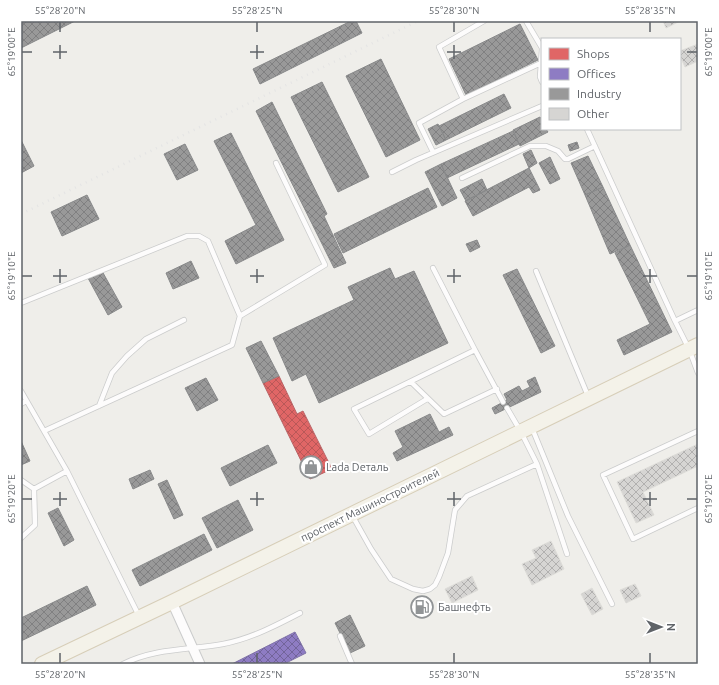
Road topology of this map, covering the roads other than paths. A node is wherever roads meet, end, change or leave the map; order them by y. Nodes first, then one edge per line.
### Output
1 (484, 21) edge
2 (526, 21) edge
3 (541, 47) edge
4 (541, 63) joint
5 (541, 80) edge
6 (463, 99) junction
7 (541, 106) edge
8 (587, 130) edge
9 (595, 146) junction
10 (434, 152) junction
11 (276, 163) dead end
12 (392, 172) dead end
13 (462, 178) dead end
14 (433, 268) dead end
15 (536, 271) dead end
16 (21, 303) edge
17 (698, 310) edge
18 (240, 316) junction
19 (184, 320) dead end
20 (675, 321) junction
21 (694, 347) edge
22 (475, 350) junction
23 (698, 373) edge
24 (411, 382) junction
25 (497, 389) junction
26 (21, 391) edge
27 (589, 397) junction
28 (427, 399) junction
29 (26, 401) junction
30 (504, 402) dead end
31 (21, 404) edge
32 (99, 406) junction
33 (507, 408) dead end
34 (526, 429) junction
35 (44, 431) junction
36 (698, 431) edge
37 (537, 464) junction
38 (67, 471) junction
39 (21, 480) edge
40 (34, 488) junction
41 (698, 508) edge
42 (351, 514) junction
43 (21, 538) edge
44 (567, 554) dead end
45 (172, 602) junction
46 (612, 604) dead end
47 (300, 613) dead end
48 (140, 617) junction
49 (340, 636) dead end
50 (194, 648) junction
51 (42, 664) edge
52 (123, 664) edge
53 (200, 664) edge
54 (352, 664) edge

1 - 6 lane
2 - 3 lane
4 - 5 lane
4 - 6 lane
6 - 10 lane
7 - 10 lane
8 - 9 lane
9 - 13 lane
9 - 20 lane
10 - 12 lane
11 - 18 lane
14 - 22 lane
15 - 27 lane
16 - 18 lane
17 - 20 lane
18 - 32 lane
19 - 32 lane
20 - 21 lane
21 - 23 lane
21 - 27 main road, проспект Машиностроителей
22 - 24 lane
22 - 25 lane
24 - 28 lane
24 - 28 lane
25 - 28 lane
25 - 30 lane
26 - 29 lane
27 - 34 main road, проспект Машиностроителей
29 - 31 lane
29 - 35 lane
32 - 35 lane
33 - 34 lane
34 - 37 lane
34 - 42 main road, проспект Машиностроителей
34 - 46 lane
35 - 38 lane
36 - 41 lane
37 - 42 lane
37 - 44 lane
38 - 40 lane
38 - 48 lane
39 - 40 lane
40 - 43 lane
42 - 45 main road, проспект Машиностроителей
45 - 48 main road, проспект Машиностроителей
45 - 50 street
47 - 50 lane
48 - 51 main road, проспект Машиностроителей
49 - 54 lane
50 - 52 lane
50 - 53 street

